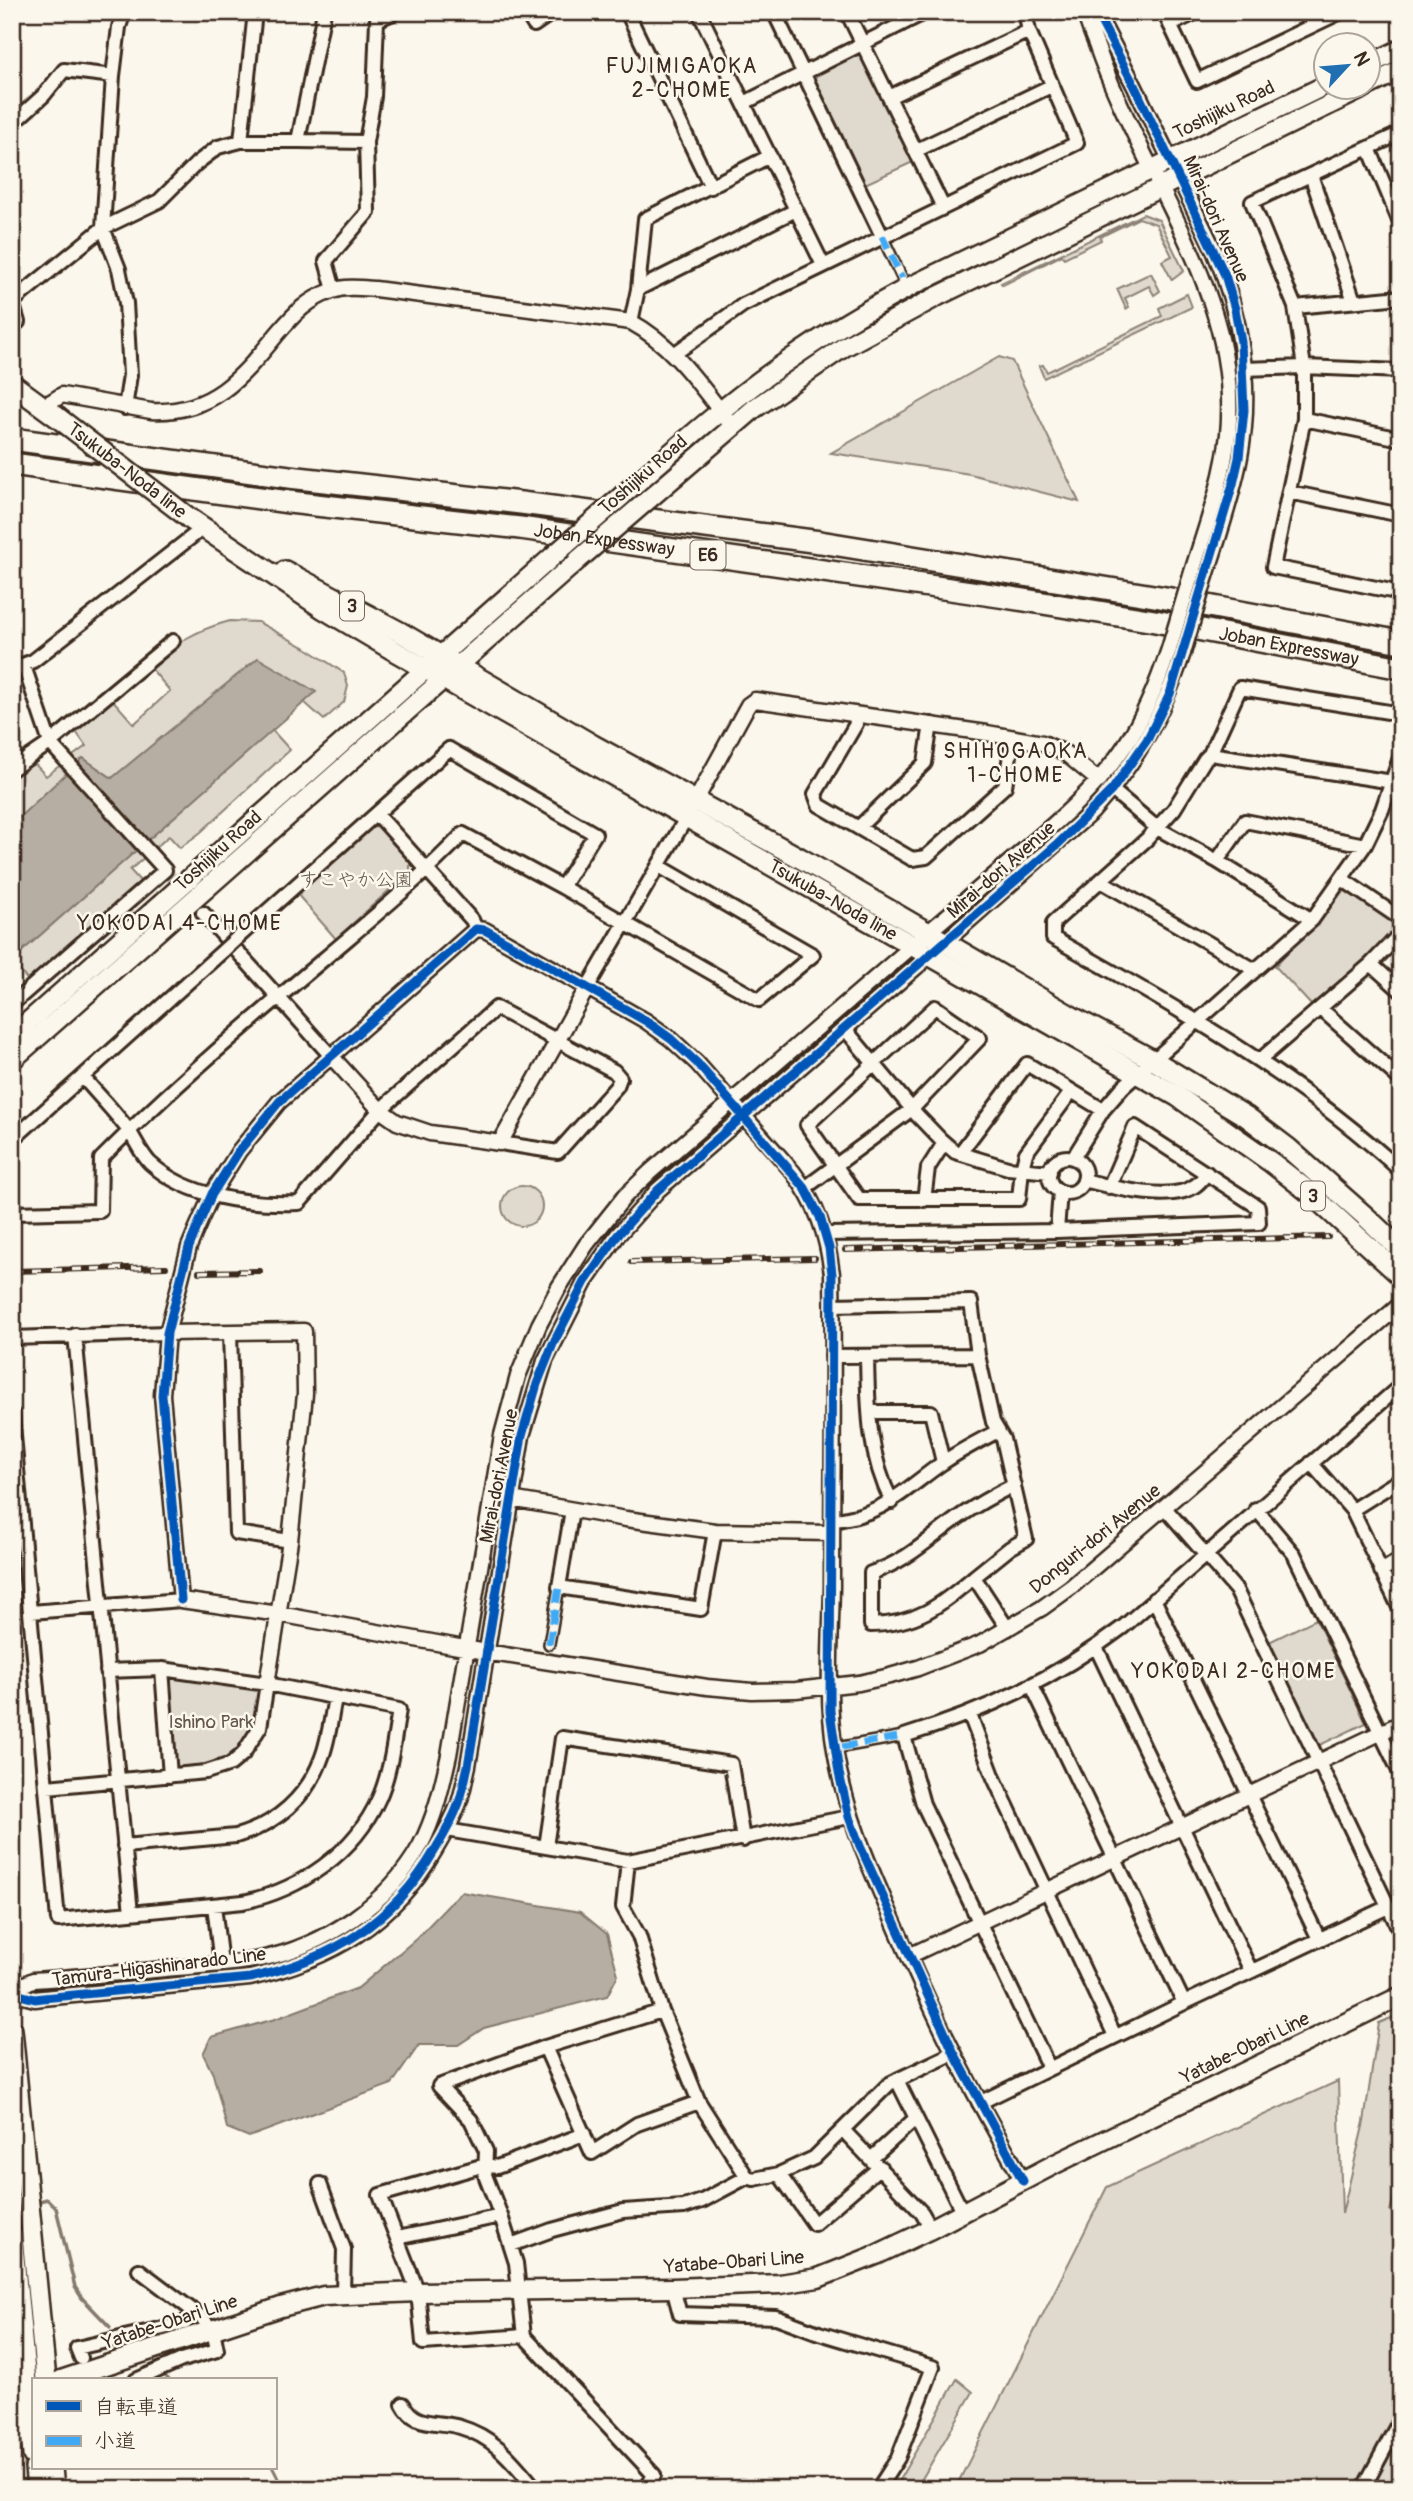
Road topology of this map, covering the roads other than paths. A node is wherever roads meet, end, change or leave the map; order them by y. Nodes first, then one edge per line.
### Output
1 (124, 12) edge
2 (255, 12) edge
3 (324, 12) edge
4 (395, 12) edge
5 (526, 12) edge
6 (553, 12) edge
7 (626, 12) edge
8 (699, 12) edge
9 (774, 12) edge
10 (847, 12) edge
11 (1025, 12) edge
12 (1085, 12) edge
13 (1096, 12) edge
14 (1164, 12) edge
15 (1197, 12) edge
16 (1341, 12) edge
17 (923, 13) edge
18 (1170, 25) junction
19 (1030, 30) junction
20 (862, 43) junction
21 (1401, 49) edge
22 (1382, 58) edge
23 (1401, 70) edge
24 (803, 74) junction
25 (113, 76) junction
26 (1382, 79) edge
27 (1051, 86) junction
28 (1312, 91) edge
29 (889, 97) junction
30 (1335, 102) edge
31 (744, 103) junction
32 (12, 124) edge
33 (1401, 133) edge
34 (241, 141) junction
35 (298, 141) junction
36 (366, 142) junction
37 (1369, 148) junction
38 (915, 151) junction
39 (770, 156) junction
40 (1170, 159) junction
41 (1151, 168) junction
42 (1311, 175) junction
43 (1179, 178) junction
44 (711, 187) junction
45 (1160, 187) junction
46 (943, 207) junction
47 (796, 210) junction
48 (1401, 225) edge
49 (103, 228) junction
50 (882, 236) junction
51 (823, 265) junction
52 (902, 278) dead end
53 (638, 289) junction
54 (334, 290) junction
55 (1401, 296) edge
56 (1354, 301) junction
57 (12, 302) edge
58 (1295, 307) junction
59 (631, 322) junction
60 (12, 324) edge
61 (674, 355) junction
62 (1304, 367) junction
63 (1244, 369) junction
64 (1401, 371) edge
65 (12, 384) edge
66 (125, 408) junction
67 (720, 411) junction
68 (50, 412) junction
69 (1304, 419) junction
70 (732, 426) junction
71 (12, 439) edge
72 (1401, 439) edge
73 (12, 464) edge
74 (1289, 492) junction
75 (1401, 515) edge
76 (196, 523) junction
77 (242, 553) junction
78 (1196, 584) junction
79 (1401, 593) edge
80 (173, 641) dead end
81 (1401, 642) edge
82 (1176, 651) junction
83 (450, 661) junction
84 (18, 667) edge
85 (1401, 668) edge
86 (434, 674) junction
87 (855, 714) junction
88 (1401, 714) edge
89 (931, 724) junction
90 (1013, 737) junction
91 (52, 746) junction
92 (1210, 754) junction
93 (1401, 755) edge
94 (12, 769) edge
95 (1099, 781) junction
96 (1394, 782) junction
97 (1112, 790) junction
98 (691, 808) junction
99 (377, 814) junction
100 (859, 827) junction
101 (1157, 828) junction
102 (1365, 845) junction
103 (1217, 861) junction
104 (659, 866) junction
105 (429, 870) junction
106 (1342, 880) junction
107 (1101, 881) junction
108 (562, 887) junction
109 (203, 913) tunnel mouth
110 (1401, 919) edge
111 (1312, 920) junction
112 (624, 924) junction
113 (476, 929) junction
114 (928, 932) junction
115 (1401, 933) edge
116 (945, 942) junction
117 (911, 946) junction
118 (929, 956) junction
119 (1371, 964) junction
120 (1255, 970) junction
121 (587, 988) junction
122 (1401, 991) edge
123 (278, 997) junction
124 (12, 1004) edge
125 (1321, 1009) junction
126 (1198, 1020) junction
127 (845, 1029) junction
128 (12, 1037) edge
129 (558, 1040) junction
130 (331, 1056) junction
131 (12, 1060) edge
132 (1153, 1060) junction
133 (1260, 1060) junction
134 (874, 1064) junction
135 (1138, 1073) junction
136 (83, 1077) junction
137 (1401, 1080) edge
138 (1071, 1092) junction
139 (731, 1102) junction
140 (912, 1109) junction
141 (380, 1110) junction
142 (1103, 1110) junction
143 (744, 1116) junction
144 (128, 1130) junction
145 (12, 1140) edge
146 (502, 1141) junction
147 (944, 1143) junction
148 (960, 1153) junction
149 (1073, 1158) junction
150 (837, 1164) junction
151 (1021, 1169) junction
152 (1401, 1171) edge
153 (1050, 1172) junction
154 (1207, 1173) junction
155 (1084, 1180) junction
156 (1109, 1186) junction
157 (805, 1188) junction
158 (1060, 1191) junction
159 (212, 1194) junction
160 (924, 1200) junction
161 (12, 1213) edge
162 (1057, 1231) junction
163 (825, 1234) junction
164 (1401, 1250) edge
165 (1401, 1276) edge
166 (1401, 1304) edge
167 (832, 1305) junction
168 (167, 1333) junction
169 (230, 1333) junction
170 (75, 1335) junction
171 (12, 1338) edge
172 (978, 1355) junction
173 (832, 1356) junction
174 (867, 1356) junction
175 (1401, 1390) edge
176 (869, 1412) junction
177 (12, 1414) edge
178 (998, 1431) junction
179 (943, 1462) junction
180 (1311, 1463) junction
181 (1401, 1479) edge
182 (1014, 1485) junction
183 (511, 1499) junction
184 (892, 1502) junction
185 (1164, 1508) junction
186 (1256, 1509) junction
187 (572, 1510) junction
188 (1352, 1510) junction
189 (832, 1527) junction
190 (715, 1531) junction
191 (290, 1541) junction
192 (1205, 1554) junction
193 (1401, 1559) edge
194 (1381, 1571) junction
195 (974, 1577) junction
196 (559, 1587) junction
197 (1154, 1599) junction
198 (181, 1600) junction
199 (102, 1606) junction
200 (1401, 1611) edge
201 (31, 1612) junction
202 (279, 1614) junction
203 (1009, 1629) junction
204 (550, 1644) dead end
205 (1096, 1647) junction
206 (467, 1648) junction
207 (486, 1651) junction
208 (162, 1669) junction
209 (107, 1671) junction
210 (267, 1684) junction
211 (1032, 1686) junction
212 (831, 1687) junction
213 (335, 1698) junction
214 (970, 1715) junction
215 (1401, 1723) edge
216 (1381, 1732) junction
217 (904, 1736) junction
218 (842, 1747) dead end
219 (1319, 1762) junction
220 (1401, 1775) edge
221 (170, 1776) junction
222 (118, 1781) junction
223 (47, 1787) junction
224 (1250, 1795) junction
225 (849, 1817) junction
226 (1182, 1827) junction
227 (447, 1830) junction
228 (743, 1840) junction
229 (124, 1846) junction
230 (546, 1847) junction
231 (1114, 1859) junction
232 (628, 1861) junction
233 (1046, 1891) junction
234 (214, 1905) junction
235 (1388, 1907) junction
236 (131, 1913) junction
237 (979, 1923) junction
238 (1401, 1933) edge
239 (1319, 1940) junction
240 (909, 1956) junction
241 (221, 1964) junction
242 (1251, 1972) junction
243 (12, 1991) edge
244 (1401, 1996) edge
245 (1184, 2003) junction
246 (662, 2011) junction
247 (12, 2030) edge
248 (1115, 2036) junction
249 (545, 2047) junction
250 (954, 2053) junction
251 (1049, 2068) junction
252 (897, 2080) junction
253 (699, 2102) junction
254 (979, 2103) junction
255 (916, 2119) junction
256 (843, 2130) junction
257 (584, 2134) junction
258 (876, 2163) junction
259 (485, 2165) junction
260 (779, 2174) junction
261 (747, 2177) junction
262 (1023, 2181) junction
263 (320, 2184) dead end
264 (963, 2213) junction
265 (502, 2216) junction
266 (930, 2229) junction
267 (12, 2236) edge
268 (397, 2238) junction
269 (510, 2245) junction
270 (139, 2270) dead end
271 (673, 2288) junction
272 (519, 2291) junction
273 (418, 2292) junction
274 (343, 2294) junction
275 (194, 2311) junction
276 (213, 2330) junction
277 (524, 2336) junction
278 (81, 2358) dead end
279 (46, 2378) edge
280 (67, 2378) edge
281 (141, 2378) edge
282 (24, 2393) edge
283 (403, 2404) dead end
284 (1401, 2418) edge
285 (32, 2448) edge
286 (34, 2470) edge
287 (52, 2470) edge
288 (37, 2489) edge
289 (54, 2489) edge
290 (536, 2489) edge
291 (646, 2489) edge
292 (878, 2489) edge
293 (1363, 2489) edge

1 - 25 street
2 - 34 street
3 - 35 street
4 - 36 street
5 - 6 street
7 - 44 street
8 - 31 street
9 - 24 street
10 - 20 street
11 - 19 street
12 - 41 street, Mirai-dori Avenue
13 - 40 street, Mirai-dori Avenue
14 - 18 street
15 - 18 street
16 - 18 street
17 - 20 street
19 - 27 street
19 - 29 street
20 - 24 street
20 - 29 street
21 - 22 main road
23 - 26 main road, Toshijiku Road
24 - 31 street
24 - 50 street
25 - 32 street
25 - 49 street
27 - 38 street
27 - 46 street
28 - 40 main road, Toshijiku Road
29 - 38 street
30 - 43 main road, Toshijiku Road
31 - 39 street
33 - 37 street
34 - 35 street
34 - 49 street
35 - 36 street
36 - 54 street
37 - 42 street
37 - 48 street
38 - 46 street
39 - 44 street
39 - 47 street
40 - 41 main road, Toshijiku Road
40 - 43 street, Mirai-dori Avenue
41 - 45 street, Mirai-dori Avenue
41 - 67 main road, Toshijiku Road
42 - 56 street
42 - 58 street
43 - 45 main road, Toshijiku Road
43 - 63 street, Mirai-dori Avenue
44 - 53 street
45 - 70 main road, Toshijiku Road
45 - 78 street, Mirai-dori Avenue
46 - 50 street
47 - 51 street
47 - 53 street
49 - 57 street
49 - 66 street
50 - 51 street
50 - 52 street
51 - 61 street
53 - 59 street
54 - 59 street
54 - 66 street
55 - 56 street
56 - 58 street
57 - 60 street
58 - 62 street
59 - 61 street
61 - 67 street
62 - 63 street
62 - 64 street
62 - 69 street
63 - 78 street, Mirai-dori Avenue
65 - 68 main road, Tsukuba-Noda line / 3
66 - 68 street
67 - 70 street
67 - 83 main road, Toshijiku Road, bridge
68 - 76 main road, Tsukuba-Noda line / 3, bridge
69 - 72 street
69 - 74 street
70 - 83 main road, Toshijiku Road, bridge
71 - 81 highway, Joban Expressway / E6
73 - 85 highway, Joban Expressway / E6
74 - 75 street
74 - 79 street
76 - 77 main road, Tsukuba-Noda line / 3
76 - 84 street
77 - 83 main road, Tsukuba-Noda line / 3
77 - 86 main road, Tsukuba-Noda line / 3
78 - 82 street, Mirai-dori Avenue, bridge
80 - 91 street
82 - 95 street, Mirai-dori Avenue
82 - 97 street, Mirai-dori Avenue
83 - 86 main road, Toshijiku Road
83 - 98 main road, Tsukuba-Noda line / 3
84 - 91 street
86 - 98 main road, Tsukuba-Noda line / 3
86 - 128 main road, Toshijiku Road
86 - 131 main road, Toshijiku Road
87 - 89 street
87 - 98 street
87 - 100 street
88 - 92 street
89 - 90 street
89 - 100 street
90 - 95 street
90 - 100 street
91 - 94 street
91 - 124 street
92 - 96 street
92 - 101 street
93 - 96 street
95 - 114 street, Mirai-dori Avenue
96 - 102 street
97 - 101 street
97 - 116 street, Mirai-dori Avenue
98 - 104 street
98 - 114 main road, Tsukuba-Noda line / 3
98 - 117 main road, Tsukuba-Noda line / 3
99 - 105 street
99 - 108 street
99 - 136 street, bridge
101 - 103 street
101 - 107 street
102 - 103 street
102 - 106 street
103 - 111 street
104 - 112 street
104 - 112 street
105 - 108 street
105 - 113 street
105 - 123 street
106 - 110 street
106 - 111 street
107 - 120 street
107 - 126 street
108 - 112 street
109 - 123 street
111 - 120 street
112 - 121 street
113 - 121 street
113 - 130 street
114 - 116 main road, Tsukuba-Noda line / 3
114 - 117 street, Mirai-dori Avenue
115 - 119 street
116 - 118 street, Mirai-dori Avenue
116 - 132 main road, Tsukuba-Noda line / 3
117 - 118 main road, Tsukuba-Noda line / 3
117 - 139 street, Mirai-dori Avenue
118 - 127 street, Mirai-dori Avenue
118 - 135 main road, Tsukuba-Noda line / 3
119 - 122 street
119 - 125 street
120 - 126 street
121 - 129 street
121 - 139 street
123 - 130 street
123 - 144 street
125 - 133 street
125 - 137 street
126 - 132 street
126 - 133 street
127 - 134 street
127 - 143 street, Mirai-dori Avenue
129 - 141 street
129 - 146 street
129 - 146 street
130 - 141 street
130 - 159 street
132 - 135 street
132 - 164 main road, Tsukuba-Noda line / 3
133 - 152 street
134 - 140 street
134 - 140 street
134 - 150 street
135 - 142 street
135 - 165 main road, Tsukuba-Noda line / 3
136 - 144 street
136 - 145 street
138 - 142 street
138 - 148 street
138 - 151 street
139 - 143 street
139 - 206 street, Mirai-dori Avenue
140 - 147 street
140 - 150 street
141 - 146 street
141 - 159 street
142 - 149 street
143 - 157 street
143 - 183 street, Mirai-dori Avenue
144 - 159 street
144 - 161 street
147 - 148 street
147 - 160 street
148 - 151 street
149 - 153 street
149 - 155 street
150 - 157 street
150 - 160 street
151 - 153 street
151 - 160 street
153 - 158 street
154 - 156 street
154 - 156 street
154 - 162 street
155 - 156 street
155 - 158 street
157 - 163 street
158 - 162 street
159 - 168 street
162 - 163 street
163 - 167 street
166 - 185 street, Donguri-dori Avenue
167 - 172 street
167 - 173 street
168 - 169 street
168 - 170 street
168 - 198 street
169 - 191 street
169 - 191 street
170 - 171 street
170 - 199 street
172 - 174 street
172 - 178 street
173 - 174 street
173 - 189 street
174 - 176 street
175 - 180 street
176 - 179 street
176 - 184 street
177 - 201 street
178 - 179 street
178 - 182 street
179 - 184 street
180 - 186 street
180 - 188 street
181 - 188 street
182 - 195 street
182 - 195 street
183 - 187 street
183 - 207 street, Mirai-dori Avenue
184 - 189 street
185 - 192 street
185 - 203 street, Donguri-dori Avenue
186 - 192 street
186 - 216 street
187 - 190 street
187 - 196 street
188 - 194 street
189 - 190 street
189 - 212 street
190 - 196 street
191 - 202 street
192 - 197 street
192 - 219 street
193 - 194 street
194 - 200 street
195 - 203 street
196 - 204 street
197 - 205 street
197 - 224 street
198 - 199 street
198 - 202 street, Donguri-dori Avenue
199 - 201 street
199 - 209 street
201 - 223 street
202 - 206 street, Donguri-dori Avenue
202 - 210 street
203 - 212 street, Donguri-dori Avenue
205 - 211 street
205 - 226 street
206 - 207 street, Donguri-dori Avenue
206 - 241 street, Tamura-Higashinarado Line
207 - 212 street, Donguri-dori Avenue
207 - 227 street, Tamura-Higashinarado Line
208 - 209 street
208 - 210 street
208 - 221 street
209 - 222 street
210 - 213 street
210 - 221 street
211 - 214 street
211 - 231 street
212 - 225 street
213 - 229 street
213 - 234 street
214 - 217 street
214 - 233 street
215 - 216 street
216 - 219 street
216 - 220 street
217 - 218 street
217 - 237 street
219 - 224 street
219 - 235 street
221 - 222 street
222 - 223 street
222 - 229 street
223 - 236 street
224 - 226 street
224 - 239 street
225 - 228 street
225 - 240 street
226 - 231 street
226 - 242 street
227 - 230 street
227 - 243 street, Tamura-Higashinarado Line
228 - 230 street
228 - 232 street
229 - 236 street
230 - 232 street
231 - 233 street
231 - 245 street
232 - 246 street
233 - 237 street
233 - 248 street
234 - 236 street
234 - 241 street
235 - 238 street
235 - 239 street
237 - 240 street
237 - 251 street
239 - 242 street
240 - 250 street
241 - 243 street, Tamura-Higashinarado Line
242 - 245 street
244 - 262 main road, Yatabe-Obari Line
245 - 248 street
246 - 249 street
246 - 253 street
247 - 279 main road
248 - 251 street
249 - 257 street
249 - 259 street
250 - 252 street
250 - 254 street
251 - 254 street
252 - 255 street
252 - 256 street
253 - 257 street
253 - 261 street
254 - 262 street
255 - 258 street
255 - 264 street
256 - 258 street
256 - 260 street
257 - 259 street
258 - 260 street
258 - 266 street
259 - 265 street
259 - 268 street
260 - 261 street
261 - 269 street
262 - 264 main road, Yatabe-Obari Line
263 - 274 street
264 - 266 main road, Yatabe-Obari Line
265 - 268 street
265 - 269 street
266 - 271 main road, Yatabe-Obari Line
267 - 282 main road
268 - 273 street
269 - 272 street
270 - 275 street
271 - 272 main road, Yatabe-Obari Line
271 - 292 street
272 - 273 main road, Yatabe-Obari Line
272 - 277 street
273 - 274 main road, Yatabe-Obari Line
273 - 277 street
274 - 276 main road, Yatabe-Obari Line
275 - 276 street
275 - 278 street
276 - 280 main road, Yatabe-Obari Line
276 - 281 street
277 - 291 street
282 - 285 main road
283 - 290 street
284 - 293 street
286 - 288 main road
287 - 289 main road

